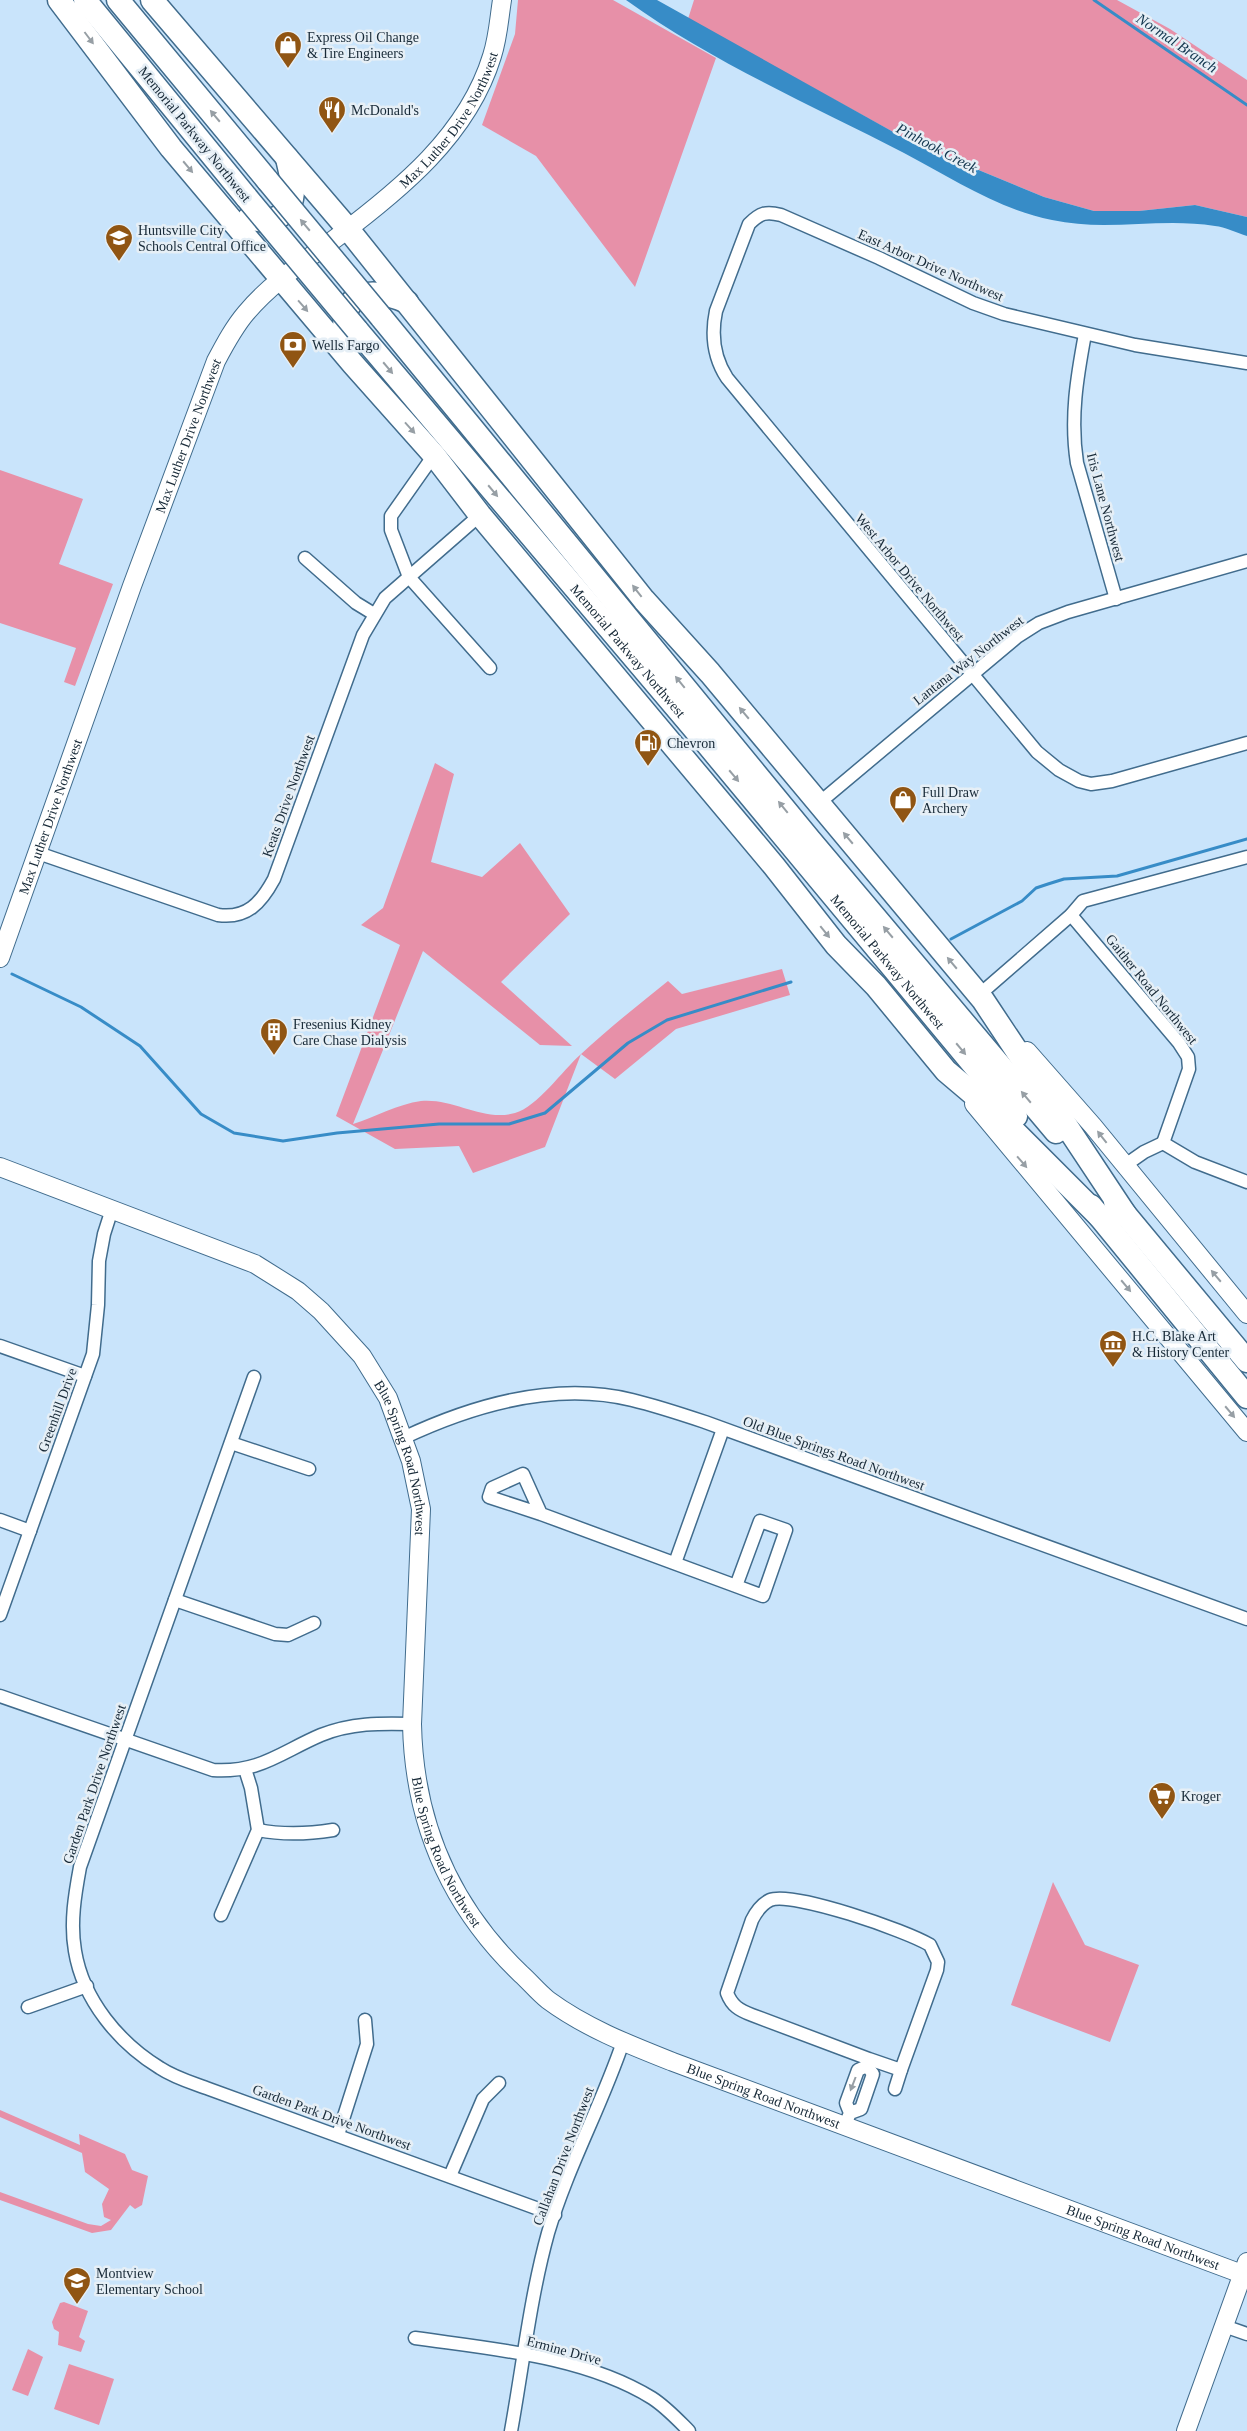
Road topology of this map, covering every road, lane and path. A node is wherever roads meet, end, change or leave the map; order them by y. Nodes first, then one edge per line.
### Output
1 (59, 0) edge
2 (84, 0) edge
3 (118, 0) edge
4 (152, 0) edge
5 (502, 0) edge
6 (286, 156) junction
7 (224, 211) junction
8 (755, 218) joint
9 (348, 229) junction
10 (280, 280) junction
11 (407, 302) junction
12 (1085, 334) junction
13 (345, 355) junction
14 (1247, 364) edge
15 (434, 455) junction
16 (480, 515) junction
17 (305, 558) dead end
18 (1247, 561) edge
19 (409, 578) junction
20 (567, 578) junction
21 (1116, 599) junction
22 (374, 614) junction
23 (490, 668) dead end
24 (971, 674) junction
25 (657, 726) junction
26 (1247, 744) edge
27 (819, 803) junction
28 (38, 853) junction
29 (1247, 857) edge
30 (1072, 915) junction
31 (0, 958) edge
32 (981, 998) junction
33 (946, 1070) junction
34 (1163, 1143) junction
35 (1124, 1166) junction
36 (0, 1167) edge
37 (1247, 1182) edge
38 (112, 1209) junction
39 (1125, 1214) junction
40 (1100, 1216) junction
41 (1247, 1314) edge
42 (0, 1346) edge
43 (1247, 1361) edge
44 (85, 1376) junction
45 (254, 1377) dead end
46 (1247, 1397) edge
47 (724, 1429) junction
48 (1247, 1432) edge
49 (403, 1438) junction
50 (231, 1443) junction
51 (308, 1469) dead end
52 (541, 1514) dead end
53 (0, 1520) edge
54 (30, 1531) junction
55 (674, 1563) junction
56 (736, 1586) junction
57 (175, 1600) junction
58 (0, 1615) edge
59 (1247, 1620) edge
60 (314, 1623) dead end
61 (0, 1696) edge
62 (412, 1724) junction
63 (125, 1741) junction
64 (245, 1769) junction
65 (258, 1830) junction
66 (333, 1830) dead end
67 (221, 1915) dead end
68 (88, 1986) junction
69 (28, 2007) dead end
70 (365, 2020) dead end
71 (623, 2042) junction
72 (868, 2062) junction
73 (901, 2070) junction
74 (500, 2083) dead end
75 (895, 2088) dead end
76 (848, 2119) junction
77 (338, 2135) junction
78 (450, 2176) junction
79 (555, 2214) junction
80 (1245, 2268) edge
81 (1224, 2326) junction
82 (1247, 2334) edge
83 (415, 2338) dead end
84 (524, 2354) junction
85 (511, 2431) edge
86 (689, 2431) edge
87 (1186, 2431) edge

1 -> 7 highway
2 -> 20 highway, Memorial Parkway Northwest, bridge
39 -> 3 highway, Memorial Parkway Northwest, bridge
4 - 6 highway
5 - 9 street, Max Luther Drive Northwest
6 - 7 highway
6 - 9 highway
7 - 10 highway
8 - 12 street, East Arbor Drive Northwest
8 - 24 street, West Arbor Drive Northwest
9 - 10 street, Max Luther Drive Northwest
9 - 11 highway
10 -> 13 highway
10 - 28 street, Max Luther Drive Northwest
11 - 13 highway
27 -> 11 highway
12 - 14 street, East Arbor Drive Northwest
12 - 21 street, Iris Lane Northwest
13 -> 15 highway
15 - 16 highway
15 - 19 street
16 - 19 street, Keats Drive Northwest
16 - 25 highway
17 - 22 street
18 - 21 street, Lantana Way Northwest
19 - 22 street, Keats Drive Northwest
19 - 23 street
20 - 25 highway
20 -> 40 highway, Memorial Parkway Northwest
21 - 24 street, Lantana Way Northwest
22 - 28 street, Keats Drive Northwest
24 - 26 street, West Arbor Drive Northwest
24 - 27 street, Lantana Way Northwest
25 -> 33 highway
32 -> 27 highway
28 - 31 street, Max Luther Drive Northwest
29 - 30 street
30 - 32 street
30 - 34 street, Gaither Road Northwest
35 -> 32 street
32 - 39 highway
33 - 40 highway
33 -> 48 street
34 - 35 street
34 - 37 street
41 -> 35 street
36 - 38 street, Blue Spring Road Northwest
38 - 44 street, Greenhill Drive
38 - 49 street, Blue Spring Road Northwest
39 - 43 highway, Memorial Parkway Northwest
40 - 46 highway, Memorial Parkway Northwest
42 - 44 street
44 - 54 street, Greenhill Drive
45 - 50 street, Garden Park Drive Northwest
47 - 49 street, Old Blue Springs Road Northwest
47 - 55 street
47 - 59 street, Old Blue Springs Road Northwest
49 - 62 street, Blue Spring Road Northwest
50 - 51 street
50 - 57 street, Garden Park Drive Northwest
52 - 55 street
53 - 54 street
54 - 58 street, Greenhill Drive
55 - 56 street
56 - 56 street
57 - 60 street
57 - 63 street, Garden Park Drive Northwest
61 - 63 street
62 - 64 street
62 - 71 street, Blue Spring Road Northwest
63 - 64 street
63 - 68 street, Garden Park Drive Northwest
64 - 65 street
65 - 66 street
65 - 67 street
68 - 69 street
68 - 77 street, Garden Park Drive Northwest
70 - 77 street
71 - 76 street, Blue Spring Road Northwest
71 - 79 street, Callahan Drive Northwest
72 - 73 street
72 - 73 street
72 - 76 street
73 - 75 street
74 - 78 street
76 - 80 street, Blue Spring Road Northwest
77 - 78 street, Garden Park Drive Northwest
78 - 79 street, Garden Park Drive Northwest
79 - 84 street, Callahan Drive Northwest
80 - 81 street
81 - 82 street
81 - 87 street
83 - 84 street, Ermine Drive
84 - 85 street, Callahan Drive Northwest
84 - 86 street, Ermine Drive

